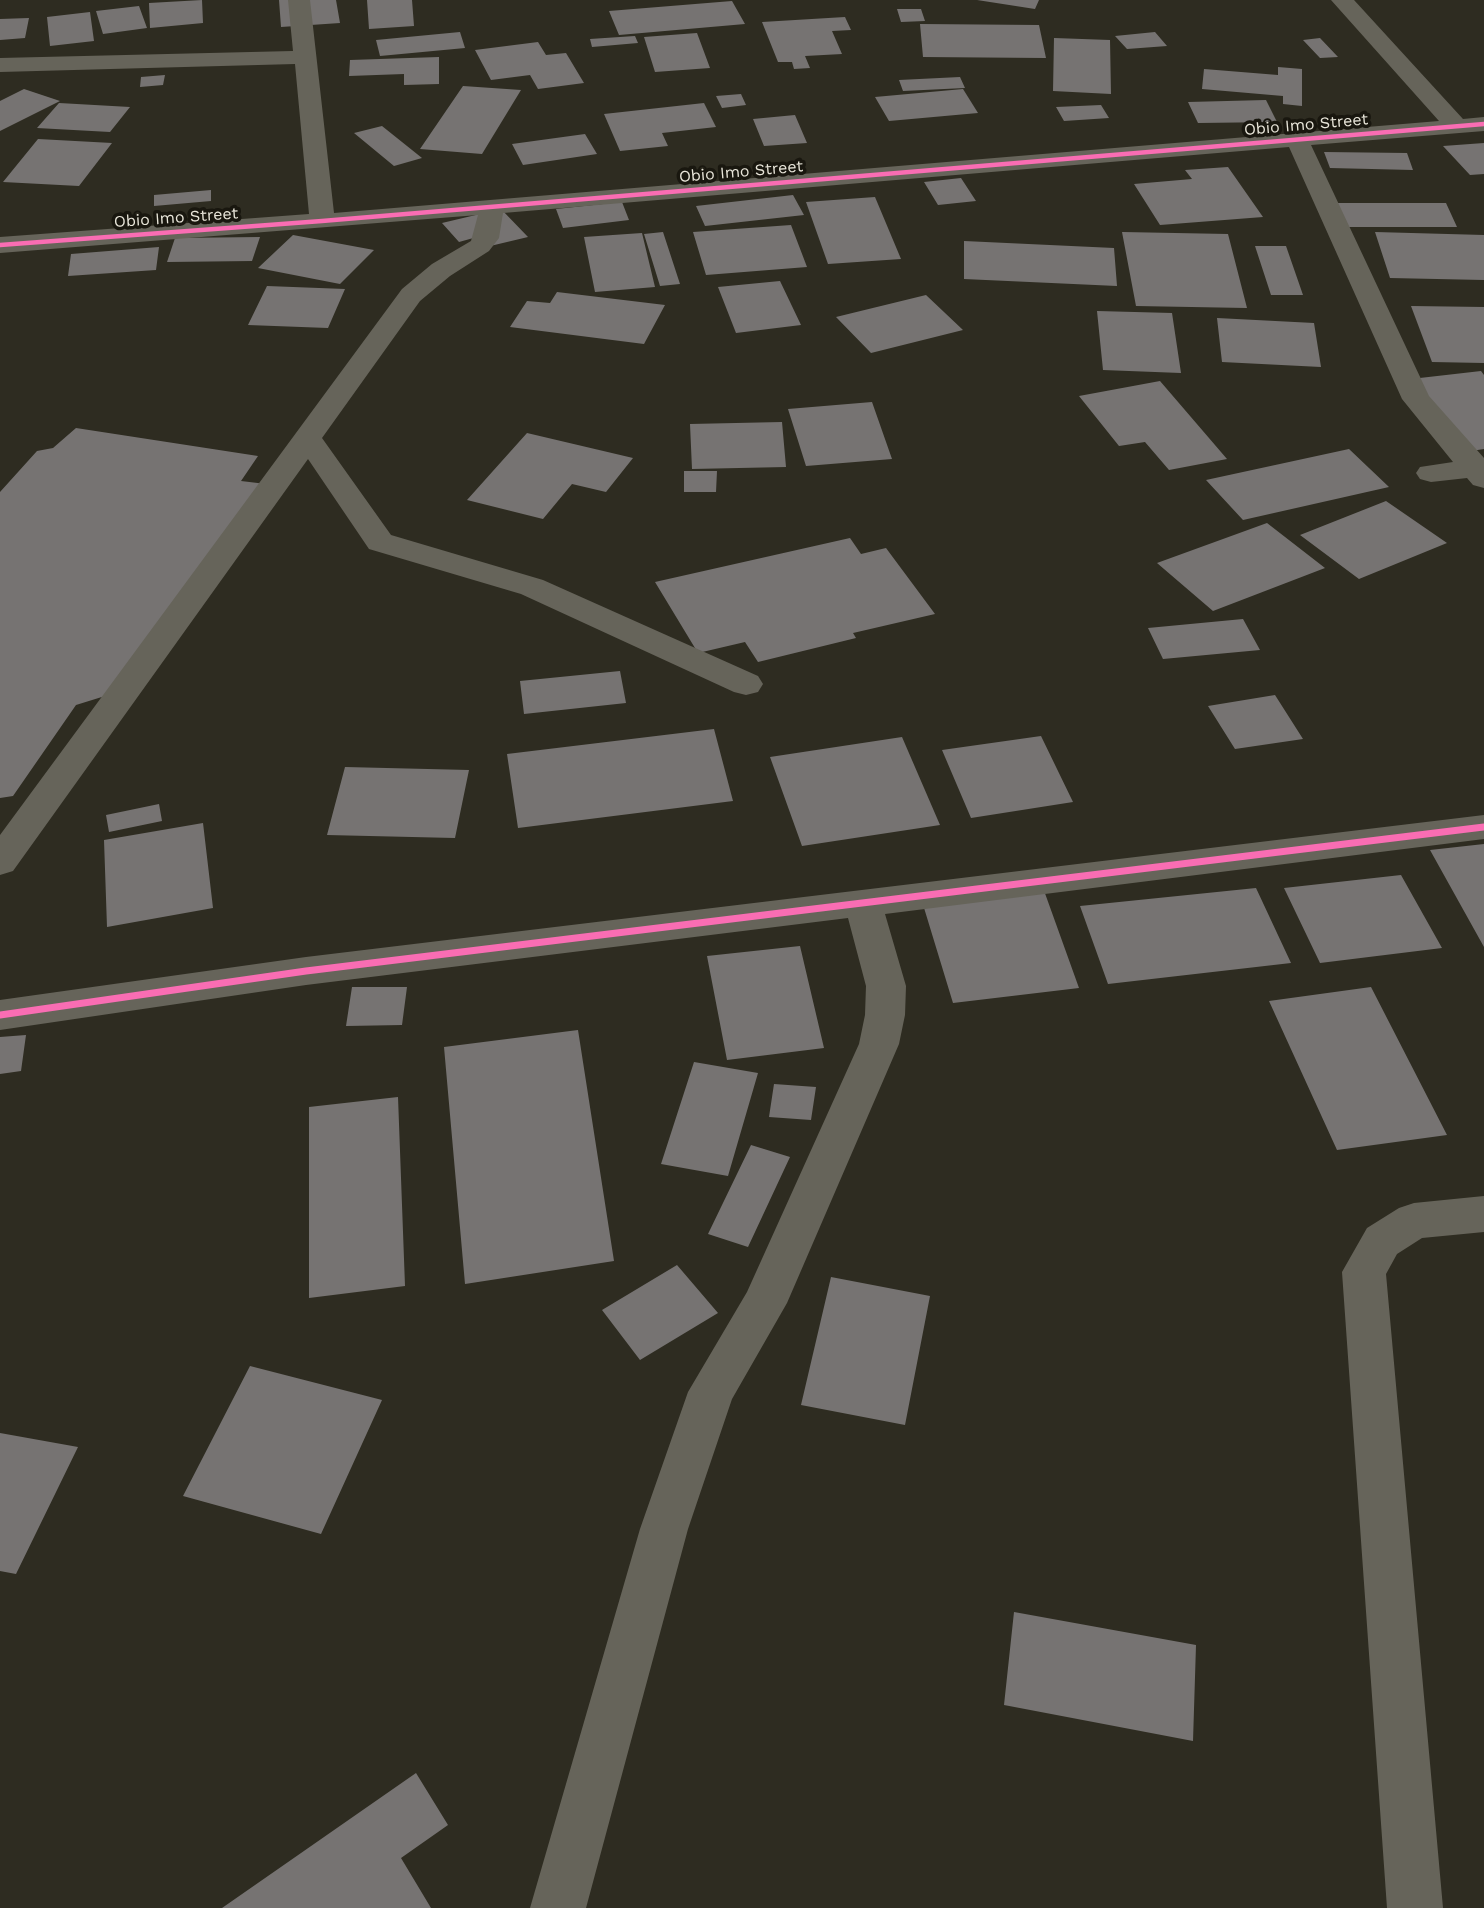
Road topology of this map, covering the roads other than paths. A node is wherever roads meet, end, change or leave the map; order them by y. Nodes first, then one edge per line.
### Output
1 (299, 0) edge
2 (1342, 0) edge
3 (305, 57) junction
4 (0, 65) edge
5 (1484, 124) edge
6 (1457, 126) junction
7 (1297, 140) junction
8 (492, 206) junction
9 (322, 221) junction
10 (0, 245) edge
11 (308, 438) junction
12 (1481, 471) edge
13 (1431, 473) dead end
14 (746, 684) dead end
15 (1484, 827) edge
16 (0, 862) edge
17 (863, 904) junction
18 (0, 1015) edge
19 (1484, 1214) edge
20 (558, 1908) edge
21 (1415, 1908) edge

1 - 3 street
2 - 6 street
3 - 4 street
3 - 9 street
5 - 6 street, Obio Imo Street
6 - 7 street, Obio Imo Street
7 - 8 street, Obio Imo Street
7 - 12 street
8 - 9 street, Obio Imo Street
8 - 11 street
9 - 10 street, Obio Imo Street
11 - 14 street
11 - 16 street
12 - 13 street
15 - 17 street
17 - 18 street
17 - 20 street
19 - 21 street

